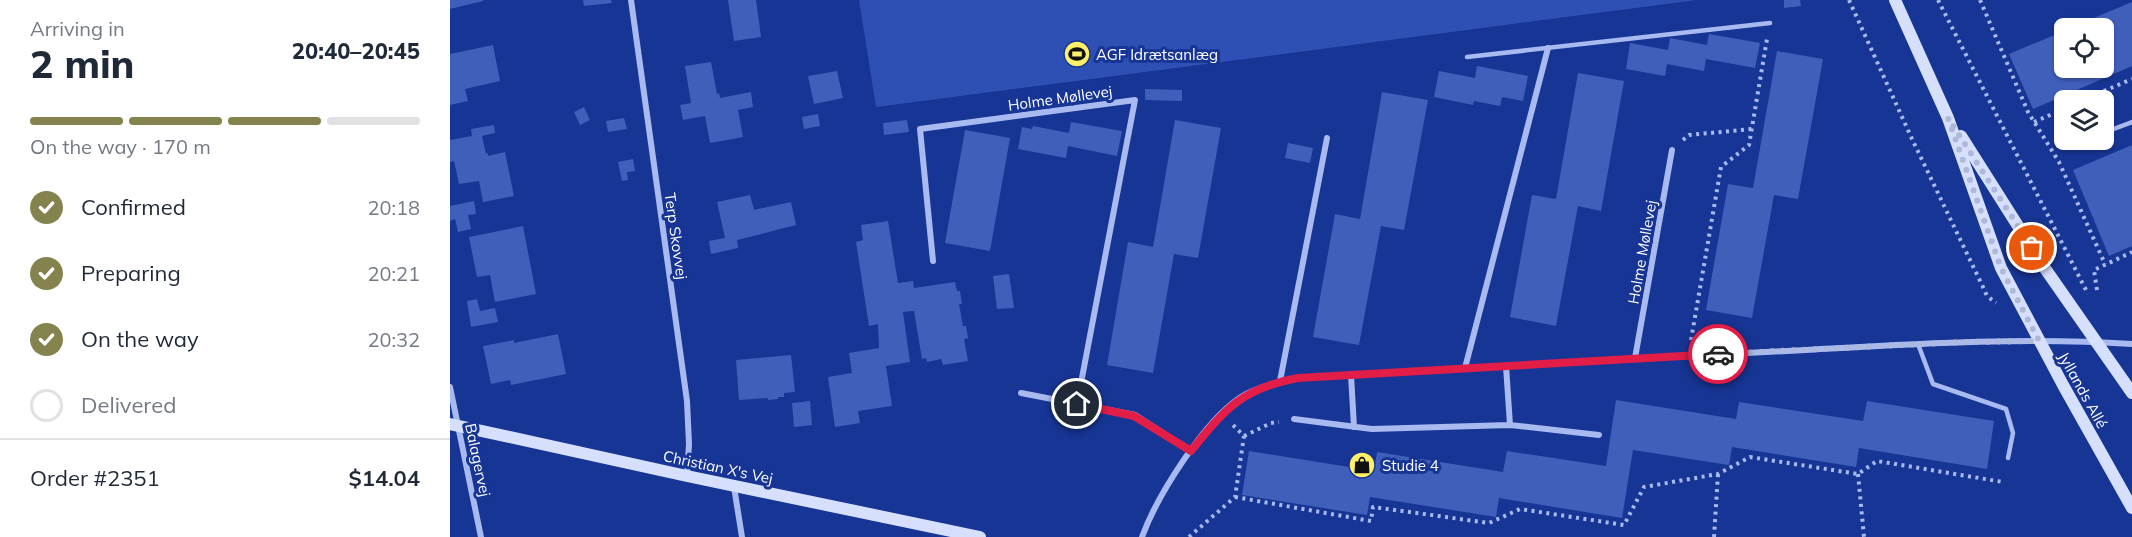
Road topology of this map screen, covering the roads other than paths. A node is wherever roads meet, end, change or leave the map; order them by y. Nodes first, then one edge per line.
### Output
1 (631, 0) edge
2 (1895, 0) edge
3 (1770, 23) road end
4 (1548, 48) junction
5 (1467, 57) dead end
6 (1948, 118) junction
7 (2132, 122) edge
8 (2114, 129) edge
9 (1327, 138) dead end
10 (1672, 150) road end
11 (933, 261) dead end
12 (2039, 341) junction
13 (2097, 342) junction
14 (1918, 344) junction
15 (2132, 344) edge
16 (1635, 358) junction
17 (1506, 366) junction
18 (1465, 368) junction
19 (1351, 375) junction
20 (1280, 381) junction
21 (450, 387) edge
22 (1021, 393) dead end
23 (2132, 393) edge
24 (1077, 404) junction
25 (1294, 419) road end
26 (454, 425) edge
27 (1510, 425) junction
28 (1354, 427) junction
29 (1599, 435) dead end
30 (1191, 451) junction
31 (2008, 458) dead end
32 (687, 477) junction
33 (734, 486) junction
34 (2132, 508) edge
35 (481, 537) edge
36 (742, 537) edge
37 (980, 537) edge
38 (1142, 537) edge

1 - 32 street, Terp Skovvej
2 - 6 street, Jyllands Allé
3 - 4 lane
4 - 5 lane
4 - 18 street
6 - 12 street, Jyllands Allé
6 - 13 street, Jyllands Allé
7 - 8 lane
9 - 20 street
10 - 16 street, Holme Møllevej
11 - 24 street, Holme Møllevej
12 - 13 street
12 - 14 street
12 - 34 street, Jyllands Allé
13 - 15 street
13 - 23 street, Jyllands Allé
14 - 16 street
14 - 31 lane
16 - 17 street
17 - 18 street
17 - 27 street
18 - 19 street
19 - 20 street
19 - 28 street
20 - 30 street
21 - 26 street, Balagervej
22 - 24 street
24 - 30 street
25 - 28 street
26 - 32 street, Christian X's Vej
26 - 35 street, Balagervej
27 - 28 street
27 - 29 street
30 - 38 street
32 - 33 street, Christian X's Vej
33 - 36 street
33 - 37 street, Christian X's Vej

